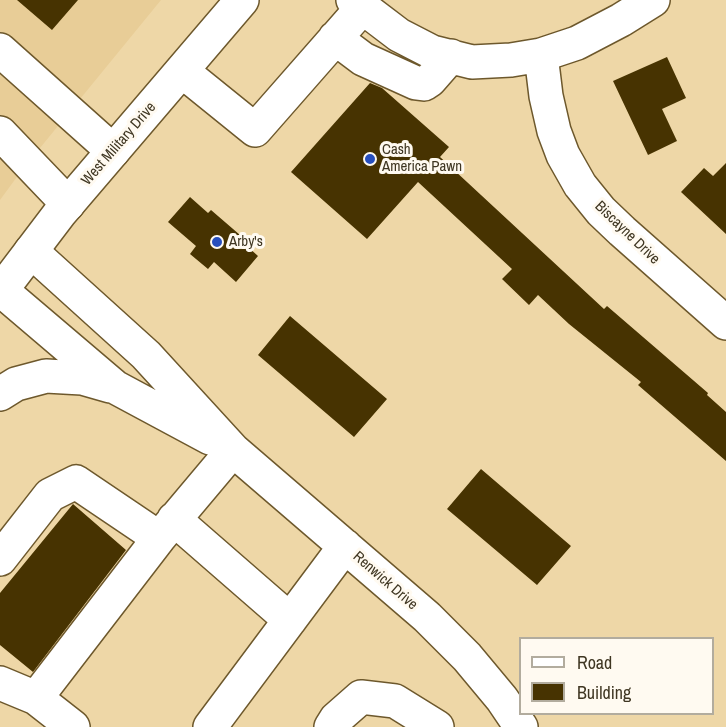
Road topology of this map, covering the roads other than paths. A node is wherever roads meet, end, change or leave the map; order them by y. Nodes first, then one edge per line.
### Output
1 (243, 0) edge
2 (653, 0) edge
3 (367, 5) edge
4 (335, 38) junction
5 (0, 50) edge
6 (541, 55) junction
7 (451, 56) junction
8 (182, 71) junction
9 (0, 133) edge
10 (113, 151) junction
11 (68, 204) junction
12 (31, 251) junction
13 (1, 291) edge
14 (726, 323) edge
15 (115, 387) junction
16 (0, 393) edge
17 (233, 450) junction
18 (167, 529) junction
19 (345, 546) junction
20 (0, 559) edge
21 (290, 620) junction
22 (0, 683) edge
23 (36, 698) junction
24 (73, 727) edge
25 (210, 727) edge
26 (332, 727) edge
27 (437, 727) edge
28 (521, 727) edge

1 - 8 street, West Military Drive
2 - 6 street
3 - 4 street
3 - 7 street
4 - 7 street
4 - 8 street
5 - 10 street
6 - 7 street
6 - 14 street, Biscayne Drive
8 - 10 street, West Military Drive
9 - 11 street
10 - 11 street, West Military Drive
11 - 12 street, West Military Drive
12 - 13 street, West Military Drive
12 - 17 street, Renwick Drive
13 - 15 street, Renwick Drive
15 - 16 street, Renwick Drive
15 - 17 street, Renwick Drive
17 - 18 street
17 - 19 street, Renwick Drive
18 - 20 street
18 - 21 street
18 - 23 street
19 - 21 street
19 - 28 street, Renwick Drive
21 - 25 street
22 - 23 street
23 - 24 street
26 - 27 street

